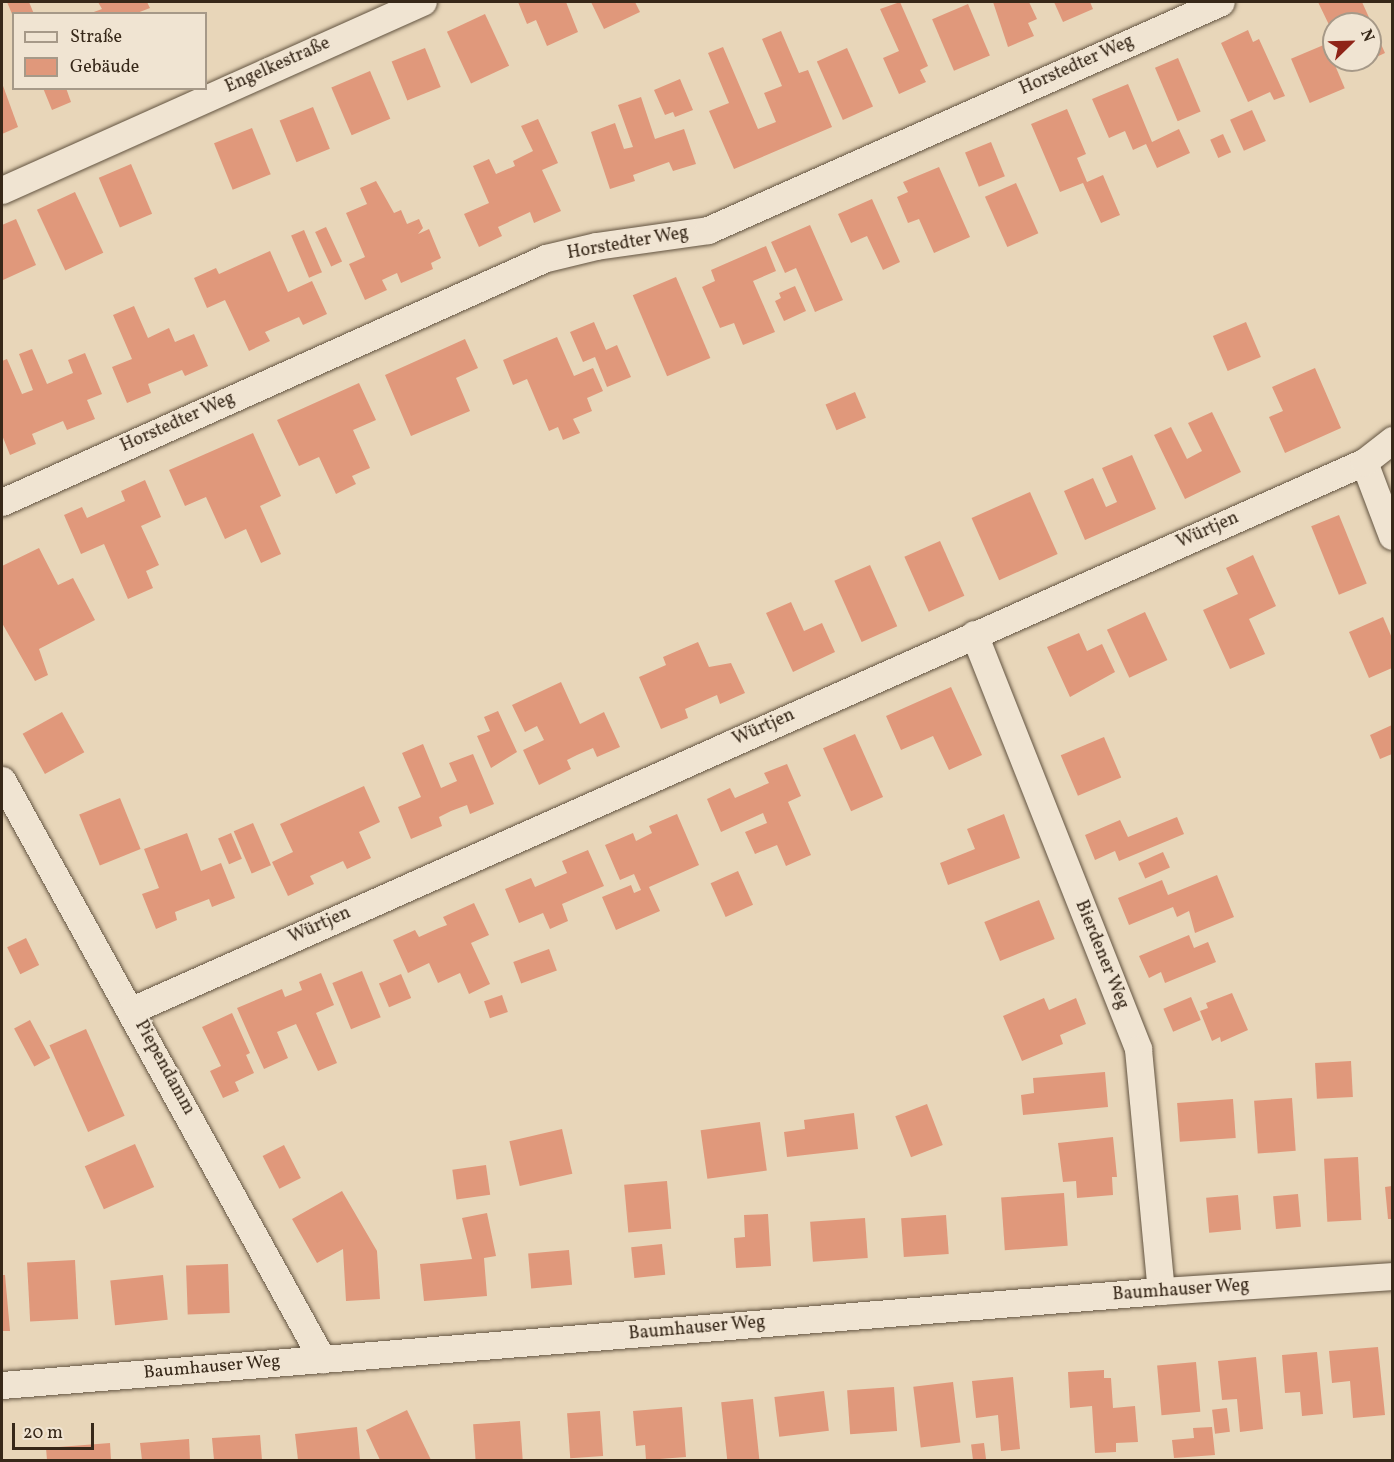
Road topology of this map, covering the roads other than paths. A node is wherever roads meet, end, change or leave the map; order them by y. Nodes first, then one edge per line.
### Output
1 (423, 2) edge
2 (1221, 2) edge
3 (2, 190) edge
4 (1392, 440) edge
5 (1364, 462) junction
6 (2, 502) edge
7 (1392, 536) edge
8 (974, 634) junction
9 (2, 780) edge
10 (132, 1010) junction
11 (1392, 1276) edge
12 (1161, 1291) junction
13 (322, 1359) junction
14 (2, 1385) edge

1 - 3 street, Engelkestraße
2 - 6 street, Horstedter Weg
4 - 5 street, Würtjen
5 - 7 street
5 - 8 street, Würtjen
8 - 10 street, Würtjen
8 - 12 street, Bierdener Weg
9 - 10 street, Piependamm
10 - 13 street, Piependamm
11 - 12 street, Baumhauser Weg
12 - 13 street, Baumhauser Weg
13 - 14 street, Baumhauser Weg

